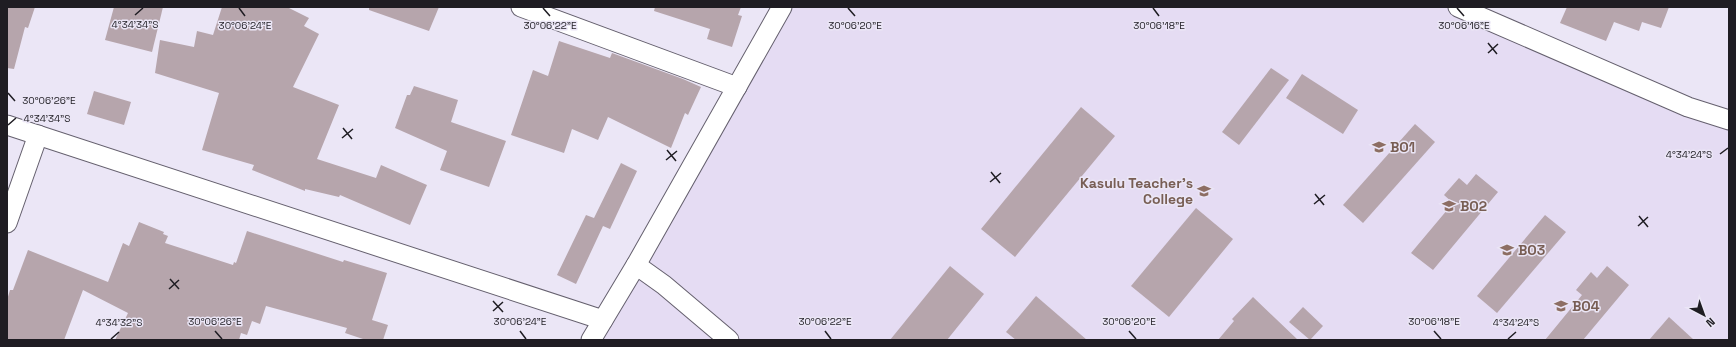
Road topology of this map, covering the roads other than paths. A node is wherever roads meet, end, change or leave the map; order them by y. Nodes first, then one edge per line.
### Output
1 (521, 7) edge
2 (782, 7) edge
3 (1458, 7) edge
4 (737, 87) junction
5 (1729, 120) edge
6 (7, 125) edge
7 (38, 135) junction
8 (7, 223) edge
9 (636, 265) junction
10 (603, 320) junction
11 (591, 340) edge
12 (729, 340) edge

1 - 4 street
2 - 4 street
3 - 5 street
4 - 9 street
6 - 7 street
7 - 8 street
7 - 10 street
9 - 10 street
9 - 12 street
10 - 11 street

